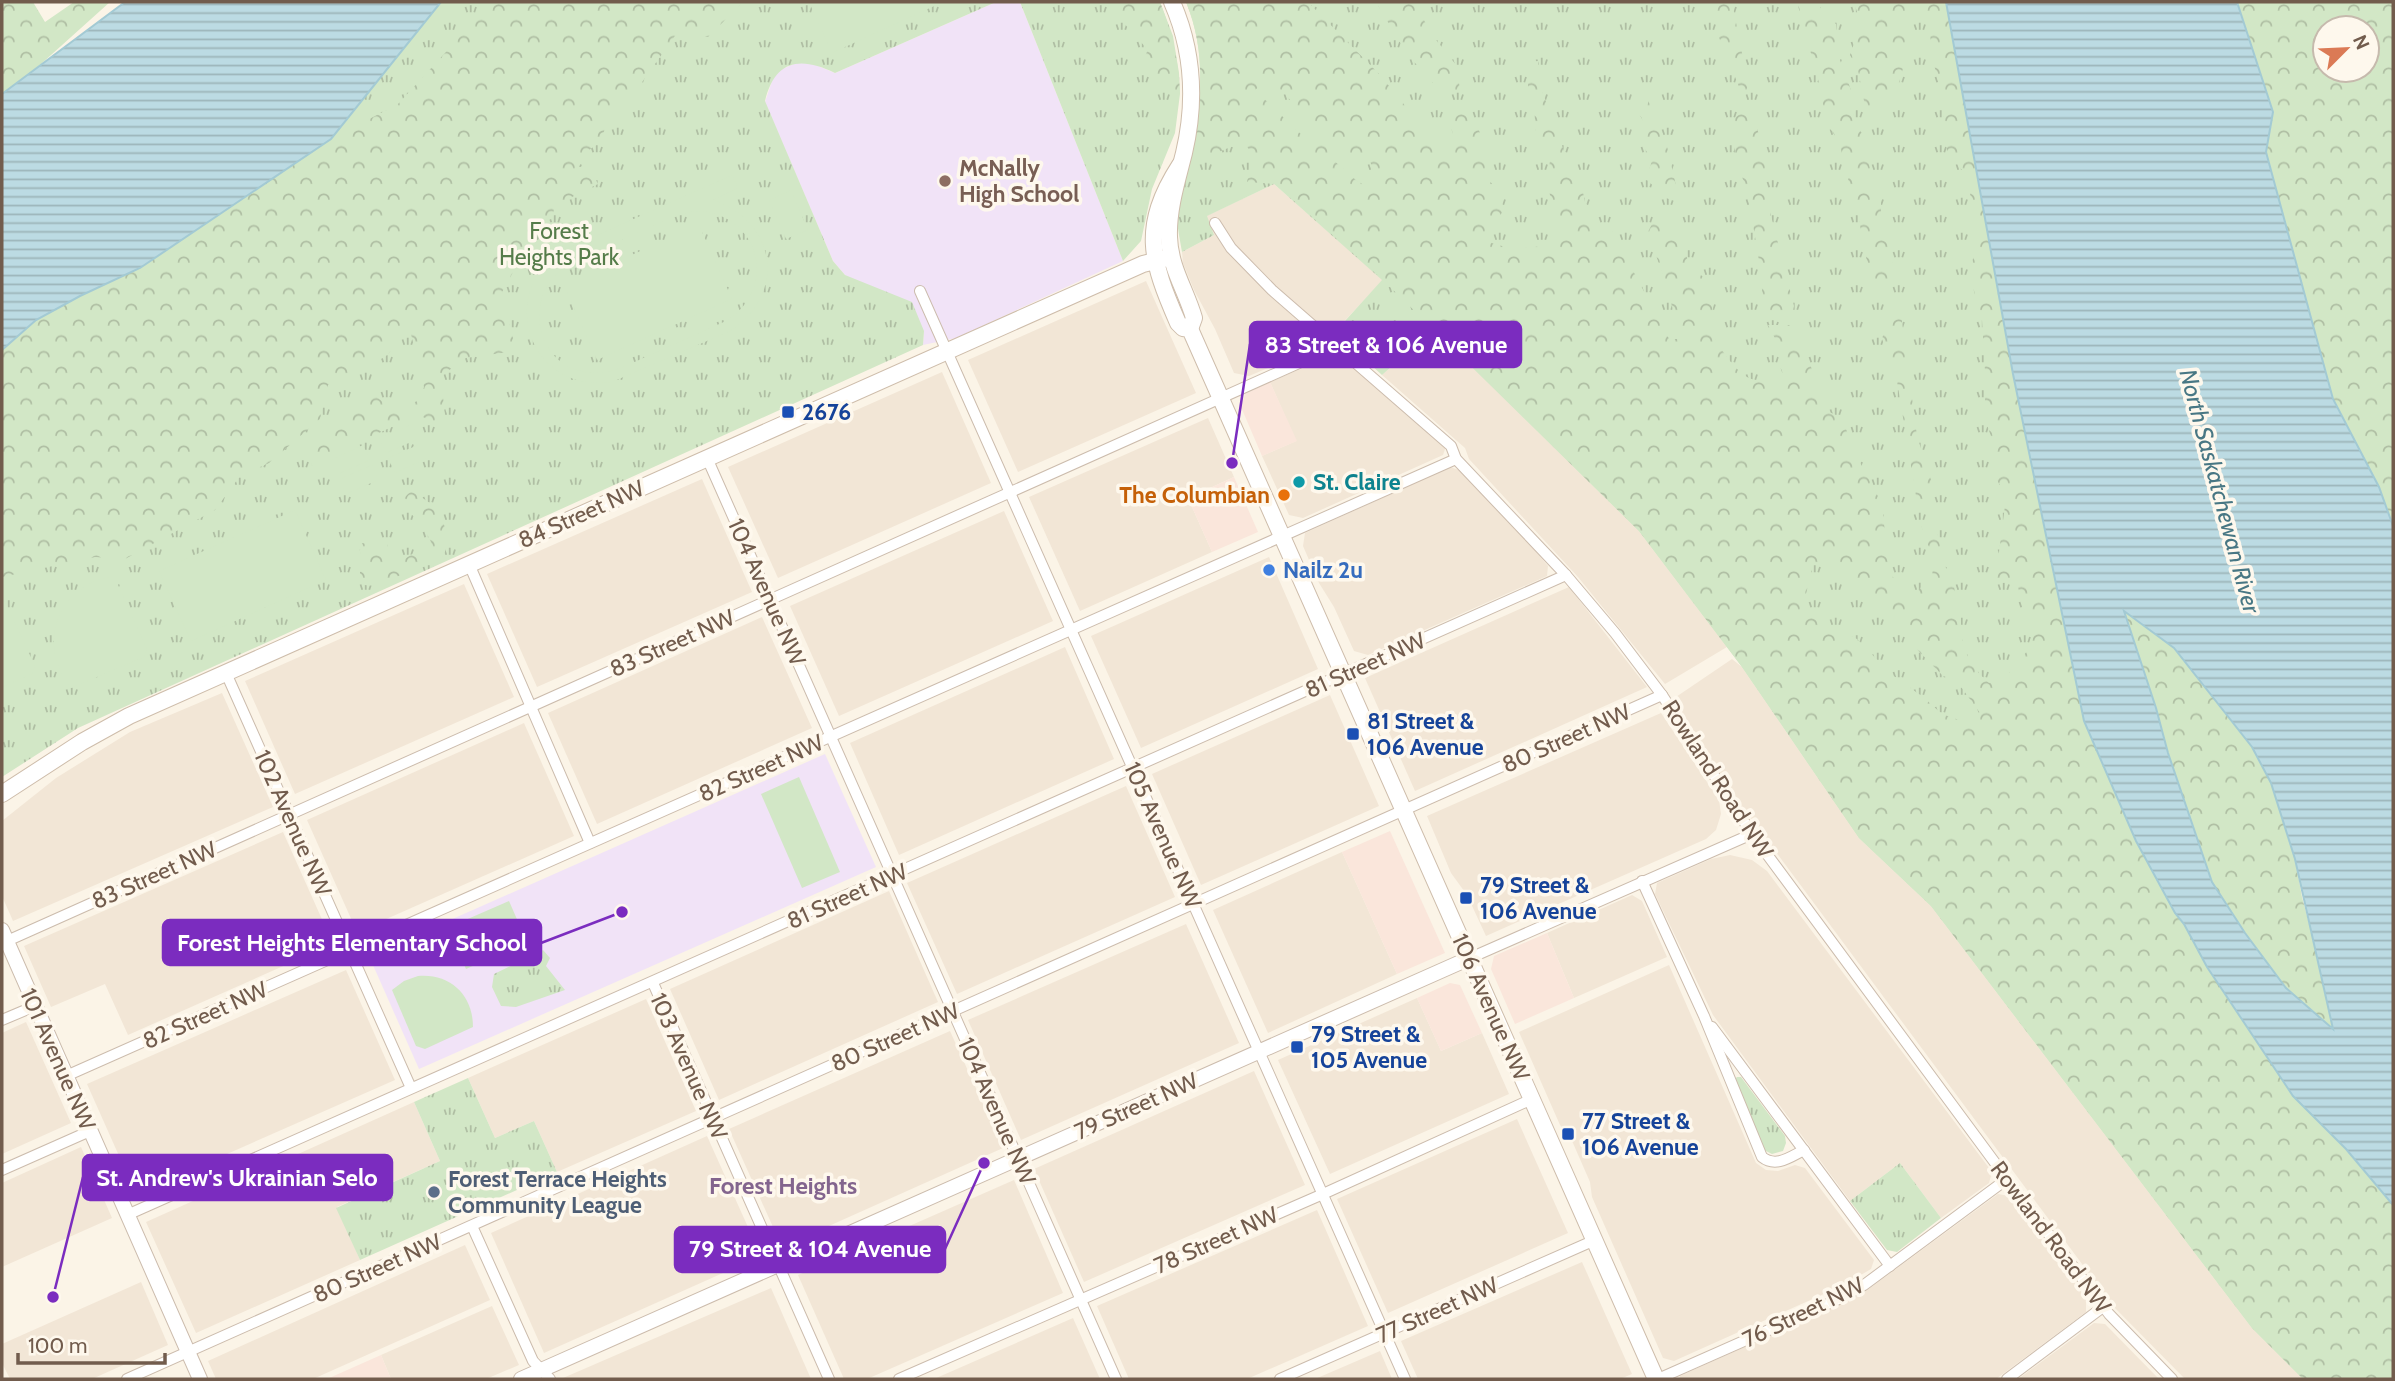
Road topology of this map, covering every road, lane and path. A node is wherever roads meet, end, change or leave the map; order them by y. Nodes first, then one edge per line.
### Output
1 (1172, 2) edge
2 (1215, 223) dead end
3 (1162, 259) junction
4 (920, 291) dead end
5 (1337, 346) junction
6 (946, 351) junction
7 (1221, 399) junction
8 (707, 458) junction
9 (1456, 459) junction
10 (1010, 493) junction
11 (1282, 535) junction
12 (469, 564) junction
13 (1566, 575) junction
14 (770, 599) junction
15 (1071, 628) junction
16 (226, 673) junction
17 (1343, 674) junction
18 (1662, 695) junction
19 (531, 705) junction
20 (831, 737) junction
21 (1133, 768) junction
22 (2, 794) edge
23 (1404, 811) junction
24 (289, 814) junction
25 (1752, 834) junction
26 (590, 843) junction
27 (892, 876) junction
28 (1642, 881) junction
29 (1194, 905) junction
30 (4, 936) edge
31 (350, 950) junction
32 (1470, 958) junction
33 (653, 983) junction
34 (35, 1006) junction
35 (953, 1011) junction
36 (1704, 1016) junction
37 (2, 1020) edge
38 (1260, 1051) junction
39 (66, 1076) junction
40 (411, 1088) junction
41 (1532, 1099) junction
42 (713, 1118) junction
43 (90, 1131) junction
44 (1804, 1150) junction
45 (1018, 1158) junction
46 (2, 1170) edge
47 (2007, 1179) junction
48 (1323, 1194) junction
49 (127, 1215) junction
50 (472, 1226) junction
51 (1595, 1240) junction
52 (778, 1265) junction
53 (1890, 1266) junction
54 (1081, 1300) junction
55 (2103, 1307) junction
56 (1385, 1333) junction
57 (188, 1352) junction
58 (545, 1375) edge
59 (127, 1379) edge
60 (200, 1379) edge
61 (521, 1379) edge
62 (829, 1379) edge
63 (899, 1379) edge
64 (1116, 1379) edge
65 (1280, 1379) edge
66 (1405, 1379) edge
67 (1657, 1379) edge
68 (2007, 1379) edge
69 (2172, 1379) edge

1 - 3 main road
2 - 5 street, Rowland Road NW
3 - 6 main road, 84 Street NW
3 - 7 main road, 106 Avenue NW
4 - 6 street, 105 Avenue NW
5 - 7 street, 83 Street NW
5 - 9 street, Rowland Road NW
6 - 8 main road, 84 Street NW
6 - 10 street, 105 Avenue NW
7 - 10 street, 83 Street NW
7 - 11 main road, 106 Avenue NW
8 - 12 main road, 84 Street NW
8 - 14 street, 104 Avenue NW
9 - 11 street, 82 Street NW
9 - 13 street, Rowland Road NW
10 - 14 street, 83 Street NW
10 - 15 street, 105 Avenue NW
11 - 15 street, 82 Street NW
11 - 17 main road, 106 Avenue NW
12 - 16 main road, 84 Street NW
12 - 19 street
13 - 17 street, 81 Street NW
13 - 18 street, Rowland Road NW
14 - 19 street, 83 Street NW
14 - 20 street, 104 Avenue NW
15 - 20 street, 82 Street NW
15 - 21 street, 105 Avenue NW
16 - 22 main road, 84 Street NW
16 - 24 street, 102 Avenue NW
17 - 21 street, 81 Street NW
17 - 23 main road, 106 Avenue NW
18 - 23 street, 80 Street NW
18 - 25 street, Rowland Road NW
19 - 24 street, 83 Street NW
19 - 26 street
20 - 26 street, 82 Street NW
20 - 27 street, 104 Avenue NW
21 - 27 street, 81 Street NW
21 - 29 street, 105 Avenue NW
23 - 29 street, 80 Street NW
23 - 32 main road, 106 Avenue NW
24 - 30 street, 83 Street NW
24 - 31 street, 102 Avenue NW
25 - 28 street, 79 Street NW
25 - 47 street, Rowland Road NW
26 - 31 street, 82 Street NW
27 - 33 street, 81 Street NW
27 - 35 street, 104 Avenue NW
28 - 32 street, 79 Street NW
28 - 36 street
29 - 35 street, 80 Street NW
29 - 38 street, 105 Avenue NW
30 - 34 street, 101 Avenue NW
31 - 39 street, 82 Street NW
31 - 40 street, 102 Avenue NW
32 - 38 street, 79 Street NW
32 - 41 main road, 106 Avenue NW
33 - 40 street, 81 Street NW
33 - 42 street, 103 Avenue NW
34 - 37 street
34 - 39 street, 101 Avenue NW
35 - 42 street, 80 Street NW
35 - 45 street, 104 Avenue NW
36 - 44 street
36 - 44 street
38 - 45 street, 79 Street NW
38 - 48 street, 105 Avenue NW
39 - 43 street, 101 Avenue NW
40 - 49 street, 81 Street NW
41 - 48 street, 78 Street NW
41 - 51 main road, 106 Avenue NW
42 - 50 street, 80 Street NW
42 - 52 street, 103 Avenue NW
43 - 46 street
43 - 49 street, 101 Avenue NW
44 - 53 street
45 - 52 street, 79 Street NW
45 - 54 street, 104 Avenue NW
47 - 53 street, 76 Street NW
47 - 55 street, Rowland Road NW
48 - 54 street, 78 Street NW
48 - 56 street, 105 Avenue NW
49 - 57 street, 101 Avenue NW
50 - 57 street, 80 Street NW
50 - 58 street
51 - 56 street, 77 Street NW
51 - 67 main road, 106 Avenue NW
52 - 58 street, 79 Street NW
52 - 62 street, 103 Avenue NW
53 - 67 street, 76 Street NW
54 - 63 street, 78 Street NW
54 - 64 street, 104 Avenue NW
55 - 68 street
55 - 69 street, Rowland Road NW
56 - 65 street, 77 Street NW
56 - 66 street, 105 Avenue NW
57 - 59 street, 80 Street NW
57 - 60 street, 101 Avenue NW
58 - 61 street, 79 Street NW

